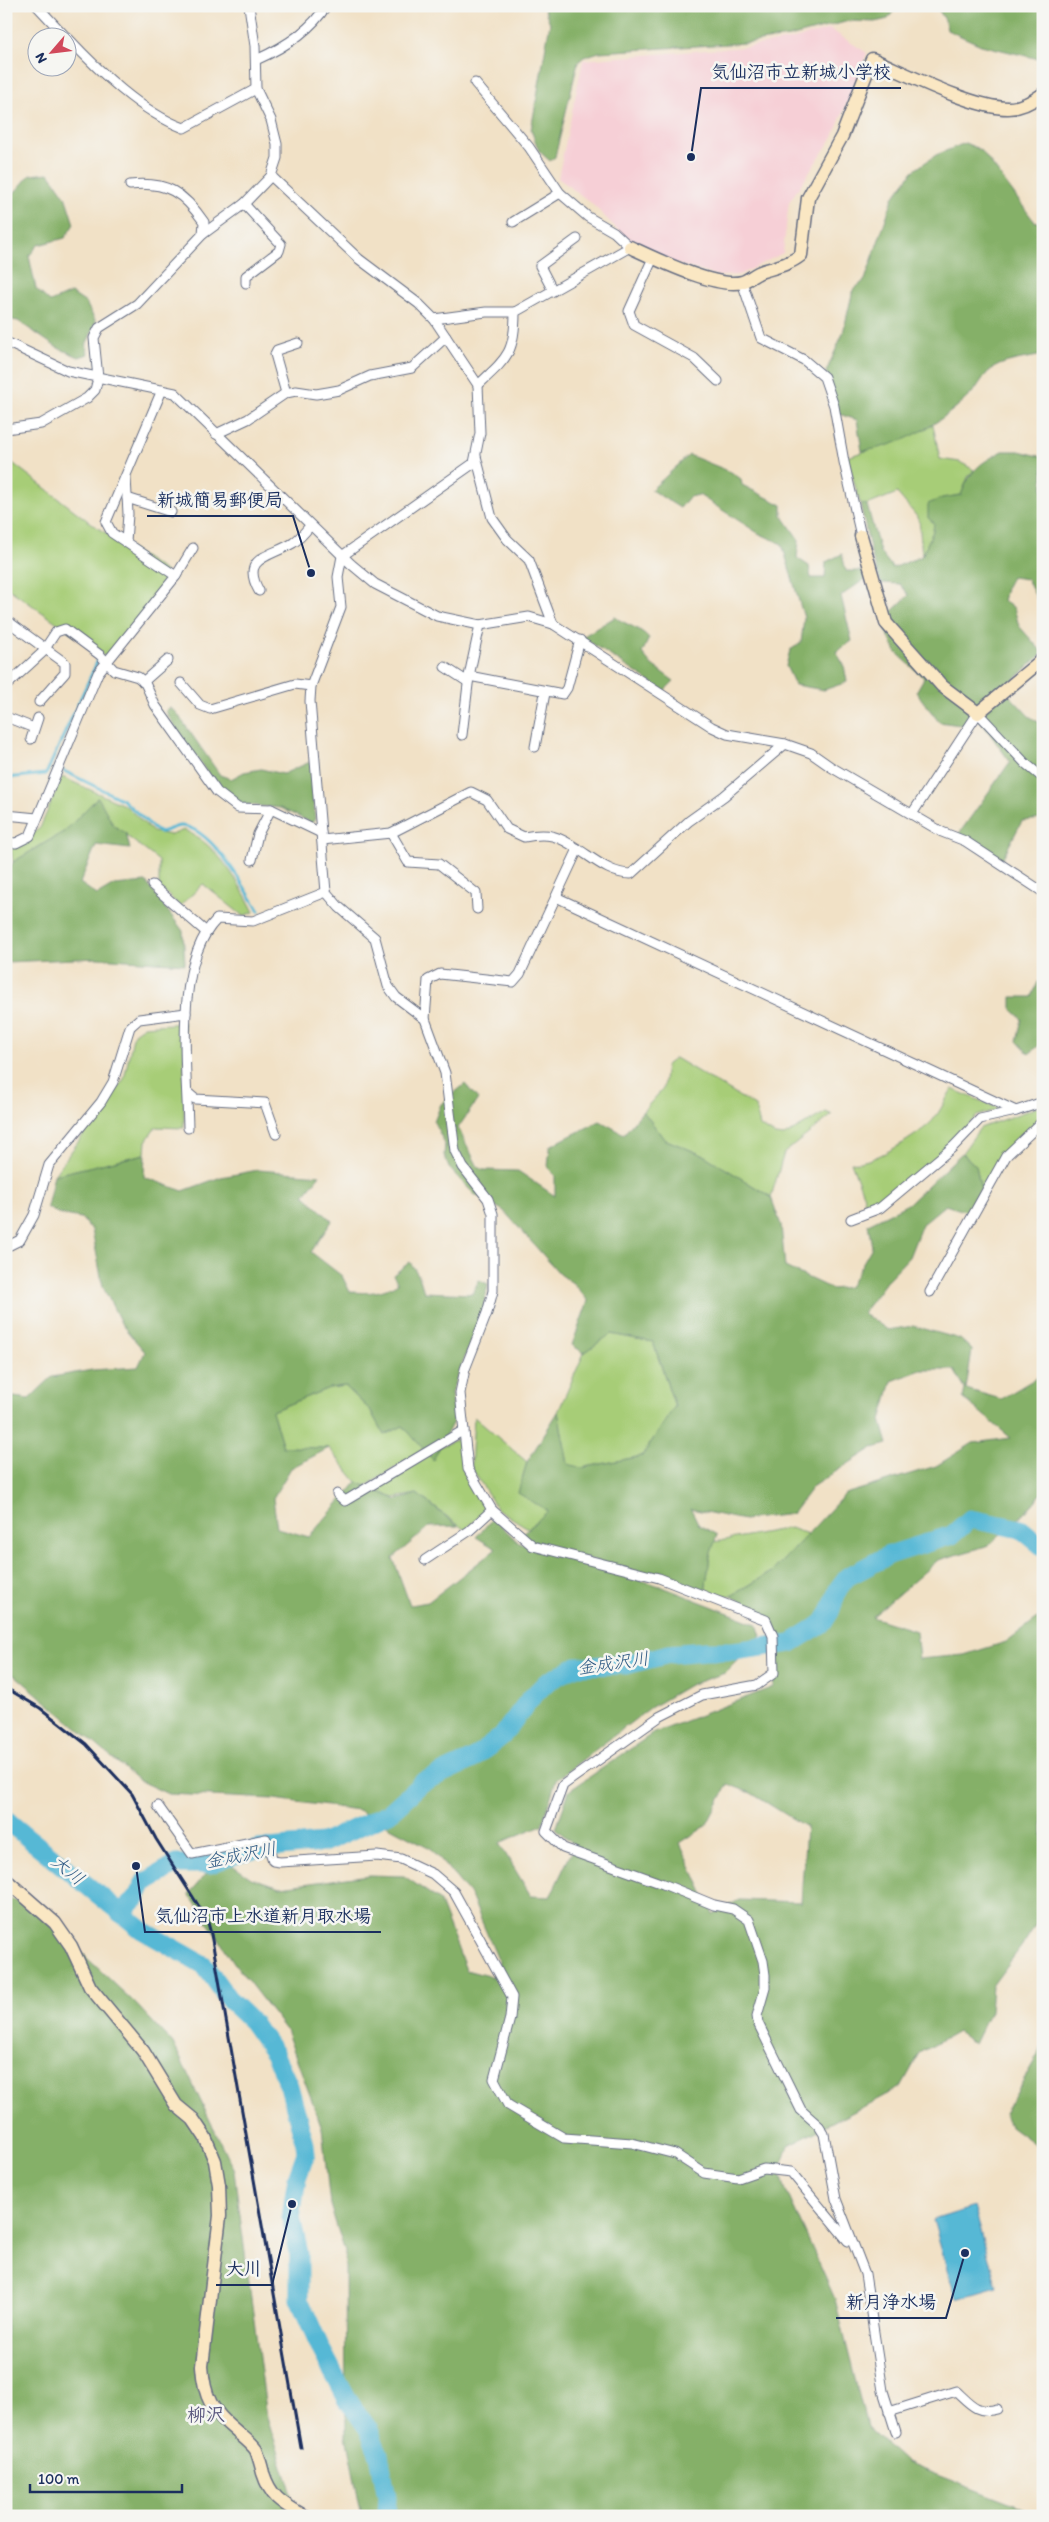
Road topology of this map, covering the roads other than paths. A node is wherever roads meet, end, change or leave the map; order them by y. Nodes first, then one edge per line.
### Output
1 (37, 6) edge
2 (249, 6) edge
3 (326, 6) edge
4 (58, 28) edge
5 (78, 49) edge
6 (256, 60) junction
7 (475, 83) dead end
8 (256, 89) junction
9 (1043, 94) edge
10 (271, 176) junction
11 (130, 185) dead end
12 (560, 193) junction
13 (244, 204) junction
14 (512, 222) dead end
15 (203, 234) junction
16 (577, 239) dead end
17 (630, 247) junction
18 (653, 258) junction
19 (246, 282) dead end
20 (742, 282) junction
21 (553, 291) junction
22 (515, 312) junction
23 (434, 320) junction
24 (446, 337) junction
25 (6, 342) edge
26 (298, 343) dead end
27 (98, 378) junction
28 (718, 381) dead end
29 (478, 385) junction
30 (162, 390) junction
31 (286, 393) junction
32 (6, 430) edge
33 (216, 434) junction
34 (476, 456) junction
35 (126, 476) junction
36 (127, 498) junction
37 (171, 512) dead end
38 (310, 526) junction
39 (862, 536) joint
40 (126, 542) junction
41 (193, 548) dead end
42 (342, 556) junction
43 (176, 576) junction
44 (259, 591) dead end
45 (6, 620) edge
46 (553, 624) junction
47 (480, 625) junction
48 (580, 640) junction
49 (44, 647) junction
50 (1043, 659) edge
51 (168, 660) dead end
52 (106, 663) junction
53 (445, 666) dead end
54 (469, 679) junction
55 (144, 682) junction
56 (181, 683) dead end
57 (6, 686) edge
58 (311, 686) junction
59 (545, 693) junction
60 (39, 702) dead end
61 (978, 713) junction
62 (6, 716) edge
63 (38, 718) dead end
64 (34, 728) junction
65 (462, 735) dead end
66 (31, 739) dead end
67 (785, 744) junction
68 (536, 747) dead end
69 (1043, 778) edge
70 (271, 809) junction
71 (912, 814) junction
72 (6, 815) edge
73 (37, 818) junction
74 (391, 833) junction
75 (321, 836) junction
76 (6, 842) edge
77 (578, 849) junction
78 (252, 860) dead end
79 (152, 885) dead end
80 (326, 892) junction
81 (1043, 892) edge
82 (556, 897) junction
83 (477, 910) dead end
84 (205, 931) junction
85 (186, 1013) junction
86 (425, 1019) junction
87 (188, 1093) junction
88 (1043, 1102) edge
89 (1016, 1111) junction
90 (1043, 1121) edge
91 (188, 1128) dead end
92 (276, 1134) dead end
93 (851, 1219) dead end
94 (6, 1247) edge
95 (930, 1292) dead end
96 (464, 1430) junction
97 (337, 1494) dead end
98 (492, 1510) junction
99 (425, 1560) dead end
100 (158, 1806) dead end
101 (6, 1880) edge
102 (854, 2249) junction
103 (997, 2409) dead end
104 (889, 2412) junction
105 (896, 2432) dead end
106 (304, 2516) edge

1 - 4 street
2 - 6 street
3 - 6 street
5 - 8 street
6 - 8 street
7 - 12 street
8 - 10 street
9 - 20 street
10 - 13 street
10 - 23 street
11 - 15 street
12 - 14 street
12 - 17 street
13 - 15 street
13 - 19 street
15 - 27 street
16 - 21 street
17 - 18 street
17 - 21 street
18 - 20 street
18 - 28 street
20 - 39 street
21 - 22 street
22 - 23 street
22 - 29 street
23 - 24 street
24 - 29 street
24 - 31 street
25 - 27 street
26 - 31 street
27 - 30 street
27 - 32 street
29 - 34 street
30 - 33 street
30 - 35 street
31 - 33 street
33 - 38 street
34 - 42 street
34 - 46 street
35 - 36 street
35 - 40 street
36 - 37 street
36 - 40 street
38 - 42 street
38 - 44 street
39 - 61 street
40 - 43 street
41 - 43 street
42 - 47 street
42 - 58 street
43 - 52 street
45 - 49 street
46 - 47 street
46 - 48 street
47 - 54 street
48 - 59 street
48 - 67 street
49 - 52 street
49 - 57 street
49 - 60 street
50 - 61 street
51 - 55 street
52 - 55 street
52 - 73 street
53 - 54 street
54 - 59 street
54 - 65 street
55 - 70 street
56 - 58 street
58 - 75 street
59 - 68 street
61 - 69 street
61 - 71 street
62 - 64 street
63 - 64 street
64 - 66 street
67 - 71 street
67 - 77 street
70 - 75 street
70 - 78 street
71 - 81 street
72 - 73 street
73 - 76 street
74 - 75 street
74 - 77 street
74 - 83 street
75 - 80 street
77 - 82 street
79 - 84 street
80 - 84 street
80 - 86 street
82 - 86 street
82 - 89 street
84 - 85 street
85 - 87 street
85 - 94 street
86 - 96 street
87 - 91 street
87 - 92 street
88 - 89 street
89 - 93 street
90 - 95 street
96 - 97 street
96 - 98 street
98 - 99 street
98 - 102 street
100 - 102 street
101 - 106 street
102 - 104 street
103 - 104 street
104 - 105 street

